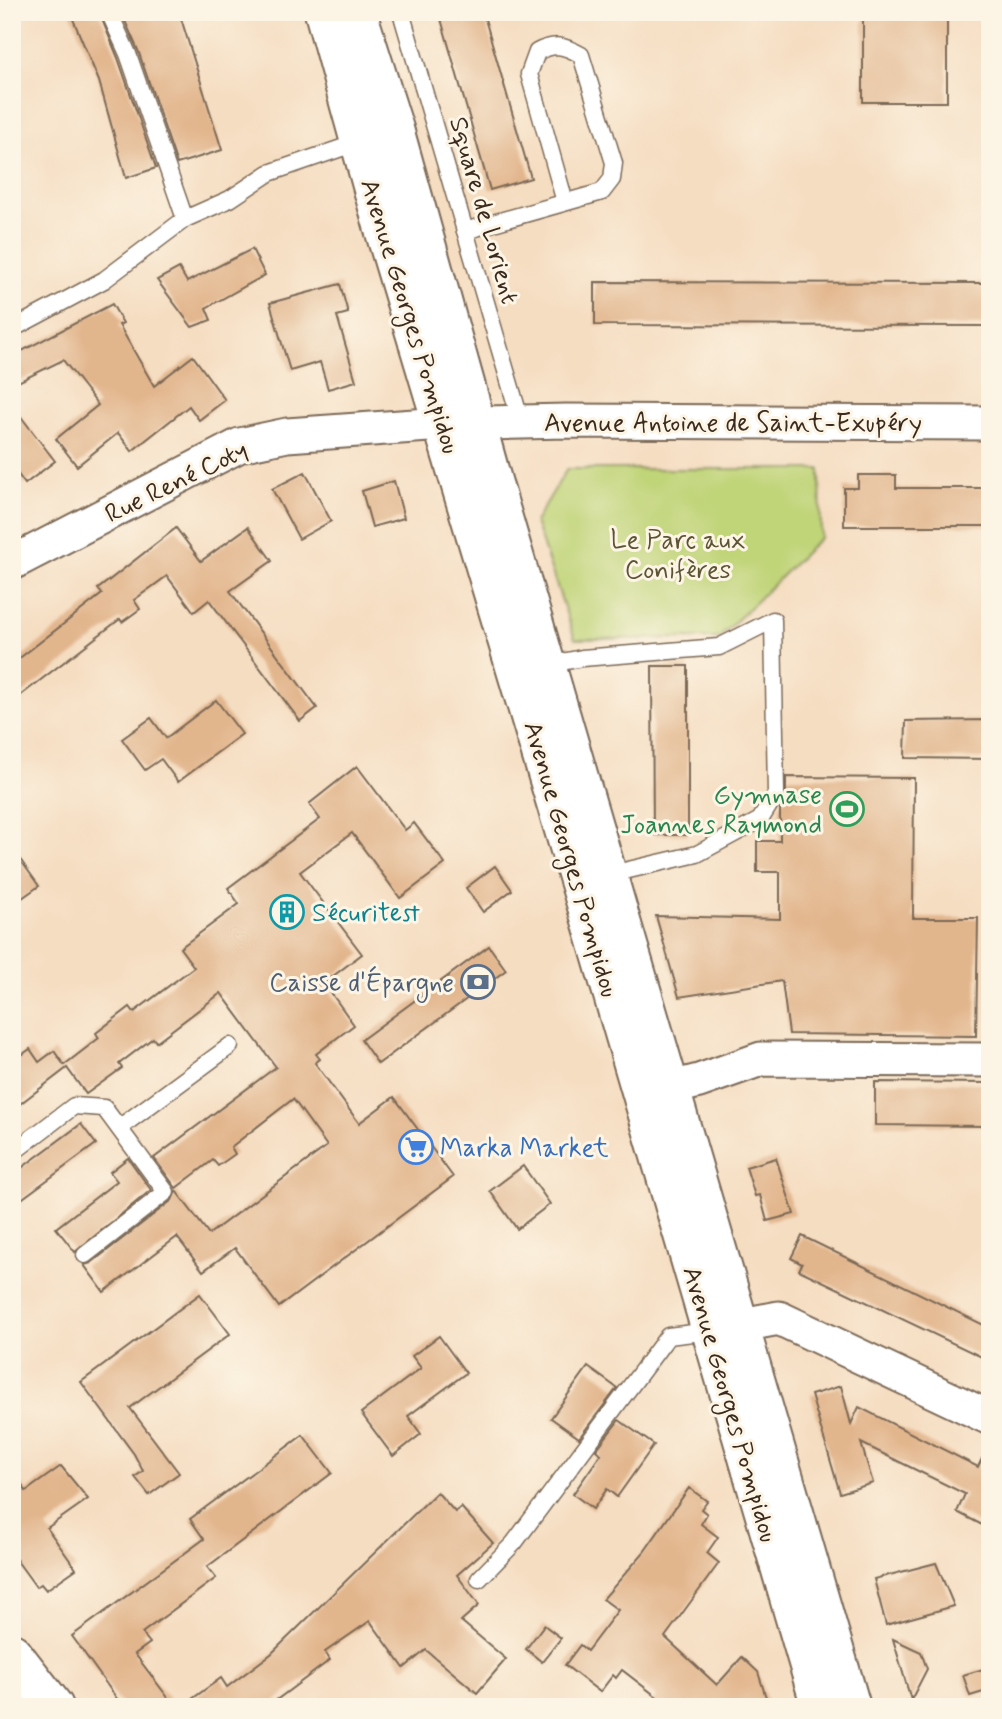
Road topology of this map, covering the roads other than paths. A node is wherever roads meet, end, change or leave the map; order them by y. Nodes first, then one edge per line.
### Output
1 (109, 12) edge
2 (324, 12) edge
3 (357, 12) edge
4 (401, 12) edge
5 (377, 135) junction
6 (565, 202) junction
7 (185, 219) junction
8 (465, 231) junction
9 (12, 329) edge
10 (521, 422) junction
11 (990, 423) edge
12 (459, 424) junction
13 (12, 563) edge
14 (532, 670) junction
15 (607, 875) junction
16 (230, 1046) dead end
17 (990, 1060) edge
18 (656, 1092) junction
19 (119, 1128) junction
20 (12, 1153) edge
21 (85, 1255) dead end
22 (724, 1329) junction
23 (990, 1418) edge
24 (479, 1579) dead end
25 (12, 1653) edge
26 (12, 1677) edge
27 (34, 1707) edge
28 (54, 1707) edge
29 (821, 1707) edge
30 (851, 1707) edge

1 - 7 lane
2 - 5 main road, Avenue Georges Pompidou
3 - 5 main road, Avenue Georges Pompidou
4 - 8 lane, Square de Lorient
5 - 7 lane
5 - 12 main road, Avenue Georges Pompidou
5 - 12 main road, Avenue Georges Pompidou
6 - 6 lane
6 - 8 lane
7 - 9 lane
8 - 10 lane, Square de Lorient
10 - 11 street, Avenue Antoine de Saint-Exupéry
10 - 12 street, Avenue Antoine de Saint-Exupéry
12 - 13 street, Rue René Coty
12 - 14 main road, Avenue Georges Pompidou
14 - 15 main road, Avenue Georges Pompidou
14 - 15 lane
14 - 18 main road, Avenue Georges Pompidou
15 - 18 main road, Avenue Georges Pompidou
16 - 19 lane
17 - 18 street
18 - 22 main road, Avenue Georges Pompidou
19 - 20 lane
19 - 21 lane
22 - 23 street
22 - 24 lane
22 - 29 main road, Avenue Georges Pompidou
22 - 30 main road, Avenue Georges Pompidou
25 - 28 main road
26 - 27 main road

